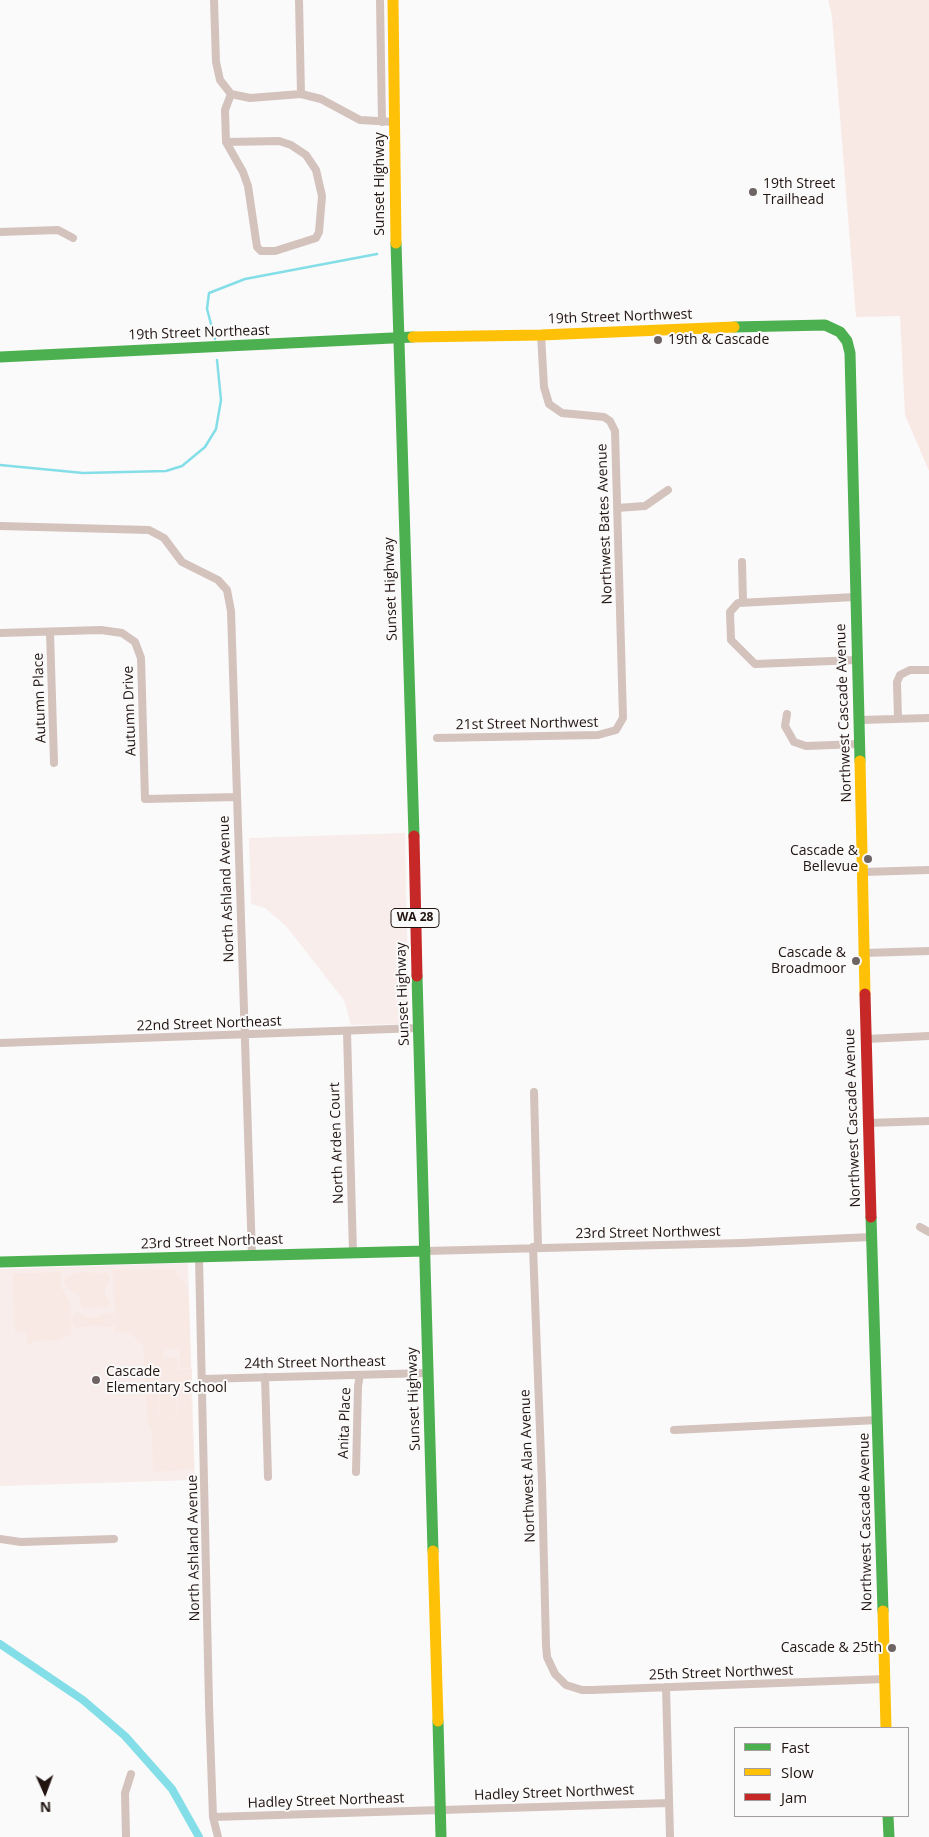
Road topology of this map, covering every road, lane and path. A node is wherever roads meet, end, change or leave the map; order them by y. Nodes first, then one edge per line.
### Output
1 (214, 0) edge
2 (299, 0) edge
3 (380, 0) edge
4 (393, 0) edge
5 (231, 94) junction
6 (301, 94) junction
7 (382, 122) junction
8 (395, 122) junction
9 (226, 142) junction
10 (0, 232) edge
11 (73, 238) dead end
12 (840, 332) joint
13 (541, 335) junction
14 (400, 337) junction
15 (0, 357) edge
16 (668, 490) dead end
17 (617, 508) junction
18 (0, 526) edge
19 (742, 562) dead end
20 (856, 597) junction
21 (743, 602) junction
22 (0, 632) edge
23 (50, 632) junction
24 (858, 660) junction
25 (929, 670) edge
26 (624, 702) joint
27 (788, 714) dead end
28 (929, 718) edge
29 (898, 719) junction
30 (860, 720) junction
31 (437, 738) dead end
32 (860, 744) junction
33 (54, 763) dead end
34 (237, 797) junction
35 (929, 870) edge
36 (863, 872) junction
37 (929, 951) edge
38 (864, 953) junction
39 (418, 1028) junction
40 (347, 1032) junction
41 (245, 1035) junction
42 (929, 1036) edge
43 (866, 1039) junction
44 (0, 1044) edge
45 (534, 1092) dead end
46 (929, 1121) edge
47 (868, 1124) junction
48 (920, 1227) dead end
49 (929, 1232) edge
50 (871, 1237) junction
51 (535, 1248) junction
52 (425, 1251) junction
53 (353, 1253) junction
54 (252, 1256) junction
55 (199, 1258) junction
56 (0, 1262) edge
57 (428, 1373) junction
58 (360, 1375) junction
59 (265, 1377) junction
60 (202, 1378) junction
61 (878, 1420) junction
62 (674, 1430) dead end
63 (356, 1472) dead end
64 (268, 1477) dead end
65 (0, 1539) edge
66 (114, 1539) dead end
67 (885, 1679) junction
68 (560, 1680) joint
69 (666, 1687) junction
70 (886, 1727) edge
71 (131, 1774) dead end
72 (669, 1802) junction
73 (440, 1809) junction
74 (213, 1817) junction
75 (888, 1817) edge
76 (126, 1837) edge
77 (218, 1837) edge
78 (441, 1837) edge
79 (670, 1837) edge
80 (889, 1837) edge

1 - 5 street
2 - 6 street
3 - 7 street, Sunset Highway
4 - 8 main road, Sunset Highway / WA 28
5 - 6 street
5 - 9 street
6 - 7 street
7 - 8 street
8 - 14 main road, Sunset Highway / WA 28
9 - 9 street
10 - 11 street
12 - 13 main road, 19th Street Northwest
12 - 20 main road, Northwest Cascade Avenue
13 - 14 main road, 19th Street Northwest
13 - 17 street, Northwest Bates Avenue
14 - 15 main road, 19th Street Northeast
14 - 39 main road, Sunset Highway / WA 28
16 - 17 street
17 - 26 street, Northwest Bates Avenue
18 - 34 street, North Ashland Avenue
19 - 21 street
20 - 21 street
20 - 24 main road, Northwest Cascade Avenue
21 - 24 street
22 - 23 street, Autumn Drive
23 - 33 street, Autumn Place
23 - 34 street, Autumn Drive
24 - 30 main road, Northwest Cascade Avenue
25 - 29 street
26 - 31 street, 21st Street Northwest
27 - 32 street
28 - 29 street
29 - 30 street
30 - 32 main road, Northwest Cascade Avenue
32 - 36 main road, Northwest Cascade Avenue
34 - 41 street, North Ashland Avenue
35 - 36 street
36 - 38 main road, Northwest Cascade Avenue
37 - 38 street
38 - 43 main road, Northwest Cascade Avenue
39 - 40 street, 22nd Street Northeast
39 - 52 main road, Sunset Highway / WA 28
40 - 41 street, 22nd Street Northeast
40 - 53 street, North Arden Court
41 - 44 street, 22nd Street Northeast
41 - 54 street, North Ashland Avenue
42 - 43 street
43 - 47 main road, Northwest Cascade Avenue
45 - 51 street, Northwest Alan Avenue
46 - 47 street
47 - 50 main road, Northwest Cascade Avenue
48 - 49 street
50 - 51 street, 23rd Street Northwest
50 - 61 main road, Northwest Cascade Avenue
51 - 52 street, 23rd Street Northwest
51 - 68 street, Northwest Alan Avenue
52 - 53 main road, 23rd Street Northeast
52 - 57 main road, Sunset Highway / WA 28
53 - 54 main road, 23rd Street Northeast
54 - 55 main road, 23rd Street Northeast
55 - 56 main road, 23rd Street Northeast
55 - 60 street, North Ashland Avenue
57 - 58 street, 24th Street Northeast
57 - 73 main road, Sunset Highway / WA 28
58 - 59 street, 24th Street Northeast
58 - 63 street, Anita Place
59 - 60 street, 24th Street Northeast
59 - 64 street
60 - 74 street, North Ashland Avenue
61 - 62 street
61 - 67 main road, Northwest Cascade Avenue
65 - 66 street
67 - 69 street, 25th Street Northwest
67 - 70 main road, Northwest Cascade Avenue
68 - 69 street, 25th Street Northwest
69 - 72 street
71 - 76 street
72 - 73 street, Hadley Street Northwest
72 - 79 street
73 - 74 street, Hadley Street Northeast
73 - 78 main road, Sunset Highway / WA 28
74 - 77 street, North Ashland Avenue
75 - 80 main road

